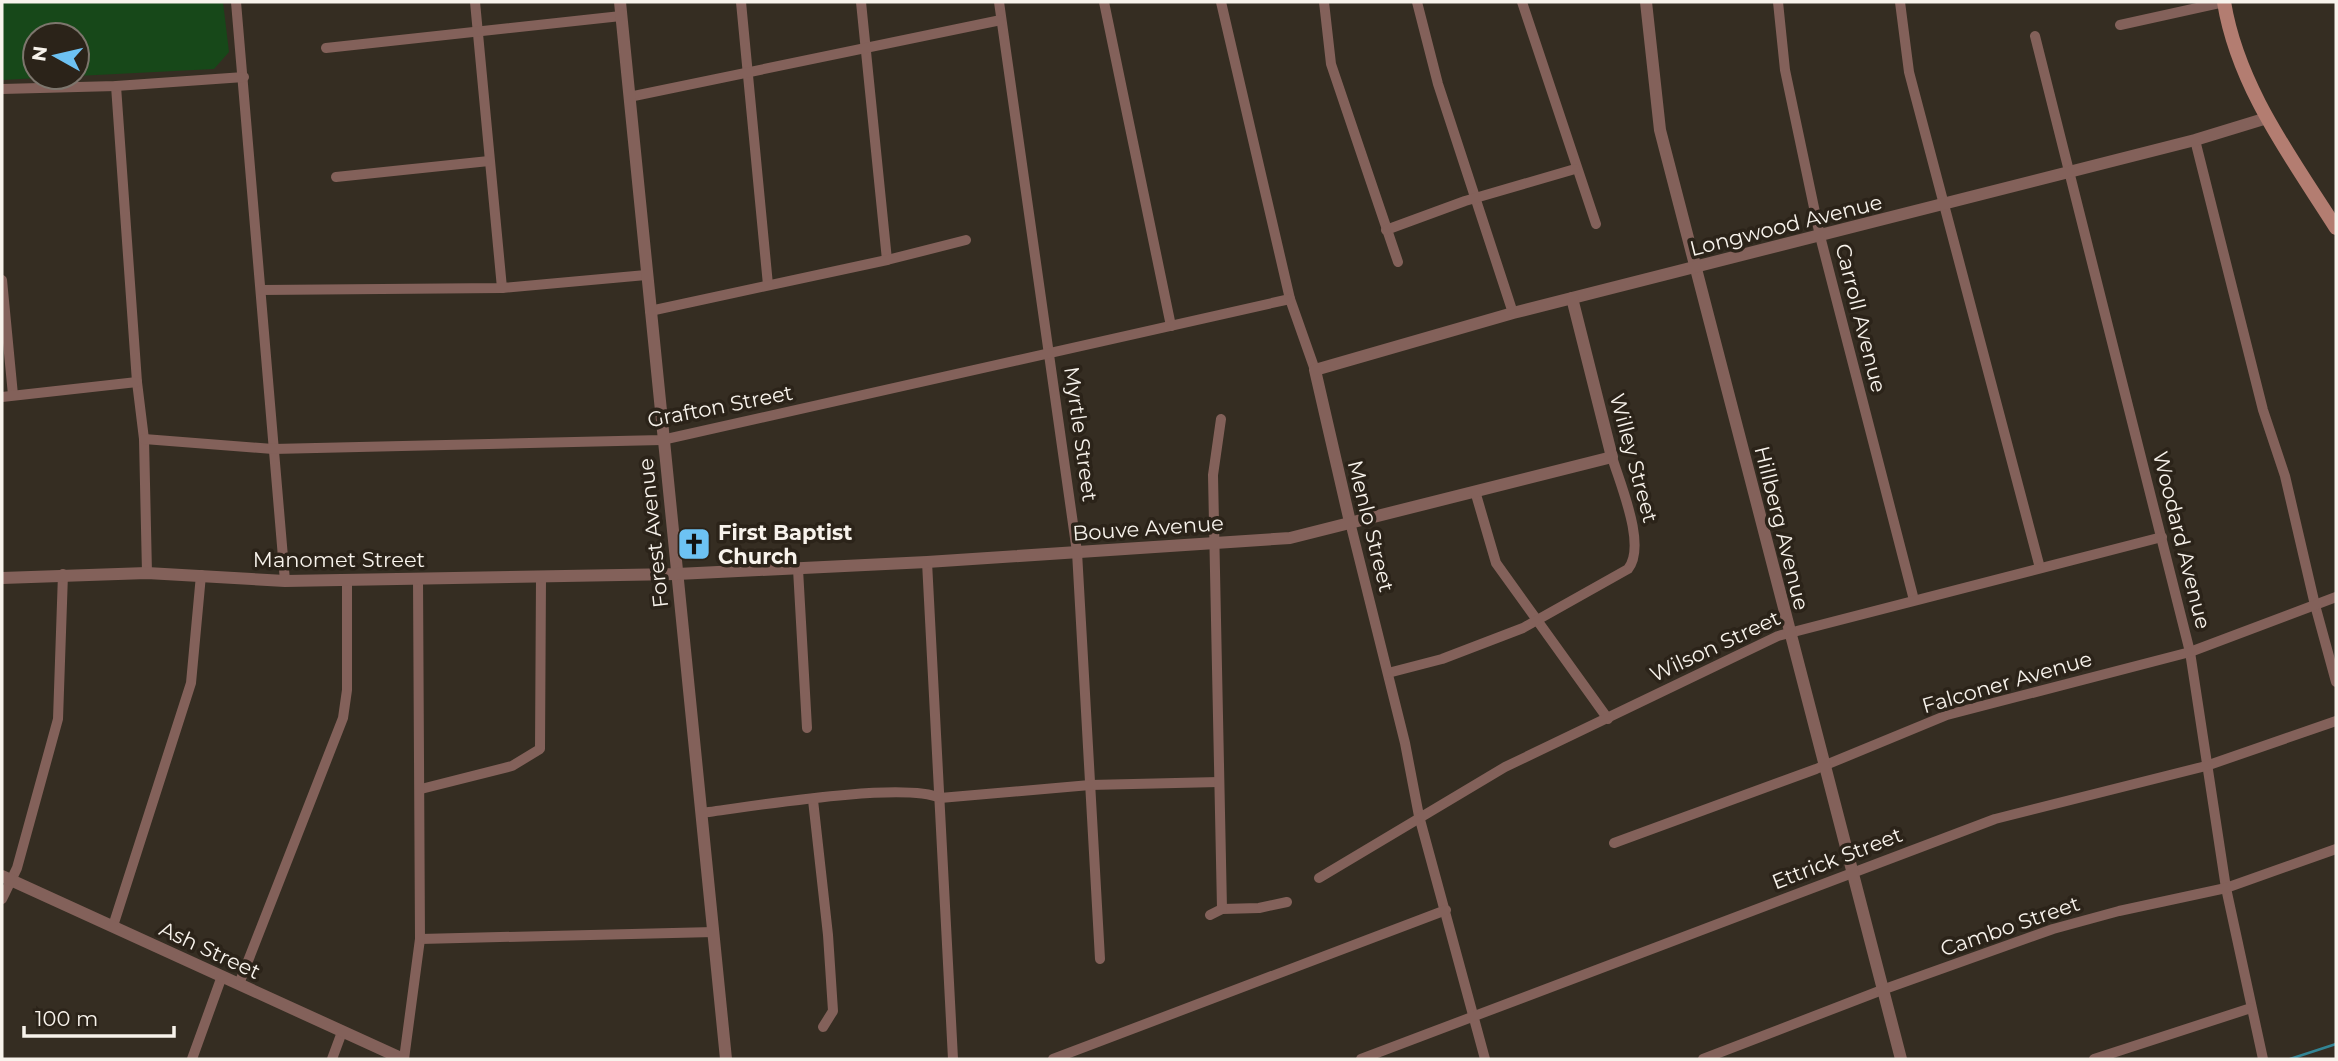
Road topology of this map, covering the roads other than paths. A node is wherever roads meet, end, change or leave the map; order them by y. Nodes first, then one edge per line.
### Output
1 (236, 2) edge
2 (475, 2) edge
3 (620, 2) edge
4 (741, 2) edge
5 (861, 2) edge
6 (999, 2) edge
7 (1104, 2) edge
8 (1221, 2) edge
9 (1324, 2) edge
10 (1417, 2) edge
11 (1522, 2) edge
12 (1646, 2) edge
13 (1778, 2) edge
14 (1900, 2) edge
15 (2224, 2) edge
16 (621, 16) junction
17 (1001, 20) junction
18 (2120, 25) dead end
19 (478, 32) junction
20 (2035, 36) dead end
21 (867, 47) junction
22 (326, 48) dead end
23 (747, 74) junction
24 (244, 77) junction
25 (116, 86) junction
26 (2, 89) edge
27 (629, 97) junction
28 (2267, 118) junction
29 (2195, 140) junction
30 (489, 162) junction
31 (1575, 169) junction
32 (2069, 172) junction
33 (336, 177) dead end
34 (1477, 198) junction
35 (1943, 204) junction
36 (1595, 224) dead end
37 (2336, 228) edge
38 (1386, 230) junction
39 (1820, 236) junction
40 (966, 240) dead end
41 (887, 260) junction
42 (1398, 262) dead end
43 (1696, 268) junction
44 (646, 275) junction
45 (2, 280) edge
46 (768, 285) junction
47 (502, 288) junction
48 (261, 290) junction
49 (1572, 298) junction
50 (1290, 299) junction
51 (650, 311) junction
52 (1513, 313) junction
53 (1171, 326) junction
54 (1051, 354) junction
55 (1315, 370) junction
56 (137, 382) junction
57 (7, 396) edge
58 (1221, 419) dead end
59 (144, 439) junction
60 (662, 440) junction
61 (273, 449) junction
62 (1612, 457) junction
63 (1475, 491) junction
64 (1349, 522) junction
65 (2162, 537) junction
66 (1214, 544) junction
67 (1077, 552) junction
68 (927, 562) junction
69 (2040, 568) junction
70 (798, 569) junction
71 (147, 573) junction
72 (62, 574) junction
73 (677, 574) junction
74 (201, 575) junction
75 (2, 578) edge
76 (541, 578) junction
77 (418, 579) junction
78 (347, 580) junction
79 (285, 581) junction
80 (2336, 597) edge
81 (1914, 600) junction
82 (2315, 605) junction
83 (1539, 621) junction
84 (1789, 632) junction
85 (2190, 652) junction
86 (1388, 673) junction
87 (2336, 682) edge
88 (1608, 719) junction
89 (2336, 721) edge
90 (807, 728) dead end
91 (1823, 766) junction
92 (2206, 766) junction
93 (1219, 782) junction
94 (1090, 785) junction
95 (421, 789) junction
96 (940, 798) junction
97 (813, 800) junction
98 (701, 813) junction
99 (1419, 816) junction
100 (1614, 843) dead end
101 (2336, 849) edge
102 (1852, 873) junction
103 (7, 877) edge
104 (1319, 878) dead end
105 (2226, 888) junction
106 (2, 899) edge
107 (1287, 902) dead end
108 (1222, 909) junction
109 (1447, 910) junction
110 (1210, 915) dead end
111 (113, 926) junction
112 (714, 932) junction
113 (420, 939) junction
114 (1100, 959) dead end
115 (222, 976) junction
116 (239, 984) junction
117 (1882, 990) junction
118 (2251, 1008) junction
119 (1473, 1017) junction
120 (823, 1027) dead end
121 (341, 1032) junction
122 (191, 1059) edge
123 (332, 1059) edge
124 (403, 1059) edge
125 (726, 1059) edge
126 (953, 1059) edge
127 (1053, 1059) edge
128 (1361, 1059) edge
129 (1485, 1059) edge
130 (1703, 1059) edge
131 (1900, 1059) edge
132 (2094, 1059) edge
133 (2263, 1059) edge

1 - 24 street
2 - 19 street
3 - 16 street, Forest Avenue
4 - 23 street
5 - 21 street
6 - 17 street, Myrtle Street
7 - 53 street
8 - 50 street, Menlo Street
9 - 38 street
10 - 34 street
11 - 31 street
12 - 43 street, Hillberg Avenue
13 - 39 street, Carroll Avenue
14 - 35 street
15 - 18 street
15 - 28 main road
16 - 19 street
16 - 27 street, Forest Avenue
17 - 21 street
17 - 54 street, Myrtle Street
19 - 22 street
19 - 30 street
20 - 32 street, Woodard Avenue
21 - 23 street
21 - 41 street
23 - 27 street
23 - 46 street
24 - 25 street
24 - 48 street
25 - 26 street
25 - 56 street
27 - 44 street, Forest Avenue
28 - 29 street, Longwood Avenue
28 - 37 main road
29 - 32 street, Longwood Avenue
29 - 82 street
30 - 33 street
30 - 47 street
31 - 34 street
31 - 36 street
32 - 35 street, Longwood Avenue
32 - 65 street, Woodard Avenue
34 - 38 street
34 - 52 street
35 - 39 street, Longwood Avenue
35 - 69 street
38 - 42 street
39 - 43 street, Longwood Avenue
39 - 81 street, Carroll Avenue
40 - 41 street
41 - 46 street
43 - 49 street, Longwood Avenue
43 - 84 street, Hillberg Avenue
44 - 47 street
44 - 51 street, Forest Avenue
45 - 57 street
46 - 51 street
47 - 48 street
48 - 61 street
49 - 52 street, Longwood Avenue
49 - 62 street, Willey Street
50 - 53 street, Grafton Street
50 - 55 street, Menlo Street
51 - 60 street, Forest Avenue
52 - 55 street, Longwood Avenue
53 - 54 street, Grafton Street
54 - 60 street, Grafton Street
54 - 67 street, Myrtle Street
55 - 64 street, Menlo Street
56 - 57 street
56 - 59 street
58 - 66 street
59 - 61 street, Grafton Street
59 - 71 street
60 - 61 street, Grafton Street
60 - 73 street, Forest Avenue
61 - 79 street
62 - 63 street, Bouve Avenue
62 - 83 street, Willey Street
63 - 64 street, Bouve Avenue
63 - 83 street
64 - 66 street, Bouve Avenue
64 - 86 street, Menlo Street
65 - 69 street, Wilson Street
65 - 85 street, Woodard Avenue
66 - 67 street, Bouve Avenue
66 - 93 street
67 - 68 street, Bouve Avenue
67 - 94 street, Myrtle Street
68 - 70 street, Bouve Avenue
68 - 96 street
69 - 81 street, Wilson Street
70 - 73 street, Bouve Avenue
70 - 90 street
71 - 72 street, Manomet Street
71 - 74 street, Manomet Street
72 - 75 street, Manomet Street
72 - 103 street
73 - 76 street, Manomet Street
73 - 98 street, Forest Avenue
74 - 79 street, Manomet Street
74 - 111 street
76 - 77 street, Manomet Street
76 - 95 street
77 - 78 street, Manomet Street
77 - 95 street
78 - 79 street, Manomet Street
78 - 116 street
80 - 82 street, Falconer Avenue
81 - 84 street, Wilson Street
82 - 85 street, Falconer Avenue
82 - 87 street
83 - 86 street
83 - 88 street
84 - 88 street, Wilson Street
84 - 91 street, Hillberg Avenue
85 - 91 street, Falconer Avenue
85 - 92 street, Woodard Avenue
86 - 99 street, Menlo Street
88 - 99 street, Wilson Street
89 - 92 street, Ettrick Street
91 - 100 street, Falconer Avenue
91 - 102 street, Hillberg Avenue
92 - 102 street, Ettrick Street
92 - 105 street, Woodard Avenue
93 - 94 street
93 - 108 street
94 - 96 street
94 - 114 street, Myrtle Street
95 - 113 street
96 - 97 street
96 - 126 street
97 - 98 street
97 - 120 street
98 - 112 street, Forest Avenue
99 - 104 street, Wilson Street
99 - 109 street, Menlo Street
101 - 105 street, Cambo Street
102 - 117 street, Hillberg Avenue
102 - 119 street, Ettrick Street
103 - 106 street
103 - 111 street, Ash Street
105 - 117 street, Cambo Street
105 - 118 street, Woodard Avenue
107 - 108 street
108 - 110 street
109 - 119 street, Menlo Street
109 - 127 street
111 - 115 street, Ash Street
112 - 113 street
112 - 125 street, Forest Avenue
113 - 124 street
115 - 116 street, Ash Street
115 - 122 street
116 - 121 street, Ash Street
117 - 130 street, Cambo Street
117 - 131 street, Hillberg Avenue
118 - 132 street
118 - 133 street, Woodard Avenue
119 - 128 street, Ettrick Street
119 - 129 street, Menlo Street
121 - 123 street
121 - 124 street, Ash Street

